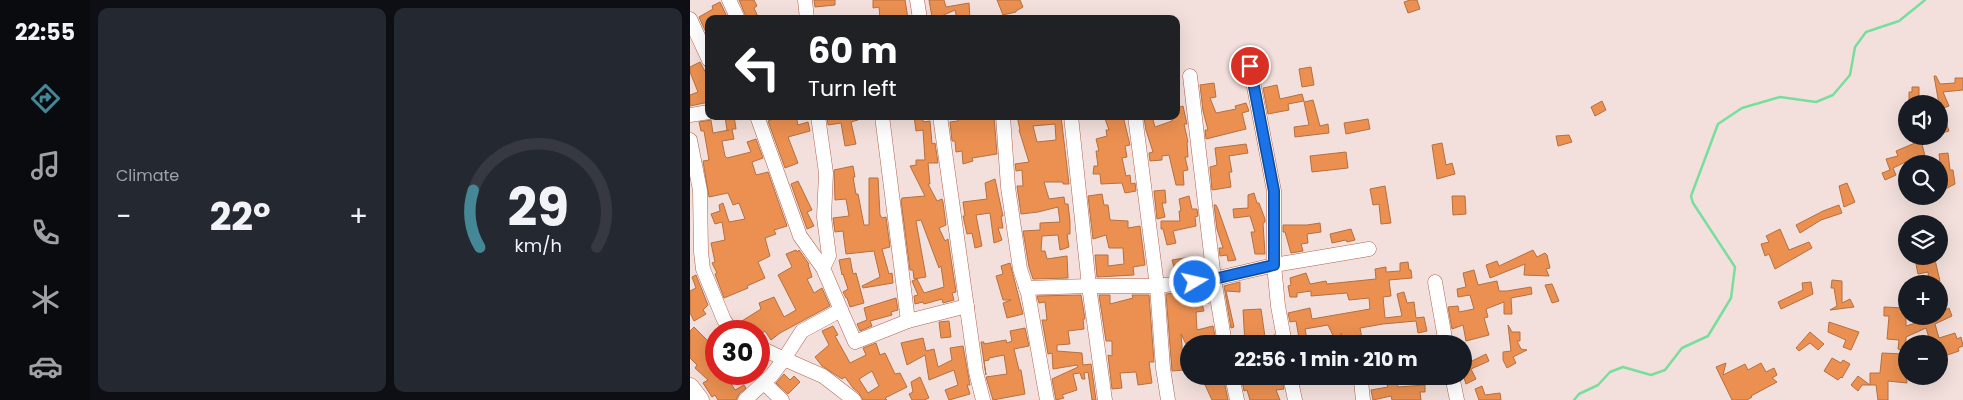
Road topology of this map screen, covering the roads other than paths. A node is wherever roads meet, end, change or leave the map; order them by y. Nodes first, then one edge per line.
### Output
1 (729, 0) edge
2 (805, 0) edge
3 (917, 0) edge
4 (736, 15) edge
5 (807, 15) edge
6 (919, 15) edge
7 (690, 19) edge
8 (705, 51) edge
9 (1250, 66) dead end
10 (1190, 76) dead end
11 (705, 113) edge
12 (690, 115) edge
13 (759, 120) edge
14 (819, 120) edge
15 (883, 120) edge
16 (941, 120) edge
17 (1003, 120) edge
18 (1071, 120) edge
19 (1136, 120) edge
20 (690, 140) edge
21 (1369, 249) dead end
22 (1274, 265) junction
23 (823, 268) junction
24 (1214, 279) junction
25 (1435, 282) dead end
26 (1089, 286) junction
27 (1157, 286) junction
28 (1026, 288) junction
29 (967, 306) junction
30 (840, 310) junction
31 (724, 320) edge
32 (908, 321) junction
33 (1223, 335) edge
34 (1283, 335) edge
35 (1444, 335) edge
36 (770, 353) edge
37 (784, 360) junction
38 (770, 376) edge
39 (762, 385) edge
40 (766, 385) edge
41 (1234, 385) edge
42 (1292, 385) edge
43 (1361, 385) edge
44 (1454, 385) edge
45 (690, 387) edge
46 (700, 400) edge
47 (745, 400) edge
48 (782, 400) edge
49 (854, 400) edge
50 (983, 400) edge
51 (1047, 400) edge
52 (1105, 400) edge
53 (1168, 400) edge
54 (1237, 400) edge
55 (1295, 400) edge
56 (1363, 400) edge
57 (1457, 400) edge

1 - 4 street
2 - 5 street
3 - 6 street
7 - 8 street
9 - 22 street
10 - 24 street
11 - 12 street
13 - 23 street
14 - 23 street
15 - 32 street
16 - 29 street
17 - 28 street
18 - 26 street
19 - 27 street
20 - 31 street
21 - 22 street
22 - 24 street
22 - 34 street
23 - 30 street
24 - 27 street
24 - 33 street
25 - 35 street
26 - 27 street
26 - 28 street
26 - 52 street
27 - 53 street
28 - 51 street
29 - 32 street
29 - 50 street
30 - 32 street
30 - 37 street
36 - 37 street
37 - 38 street
37 - 49 street
39 - 47 street
40 - 48 street
41 - 54 street
42 - 55 street
43 - 56 street
44 - 57 street
45 - 46 main road

